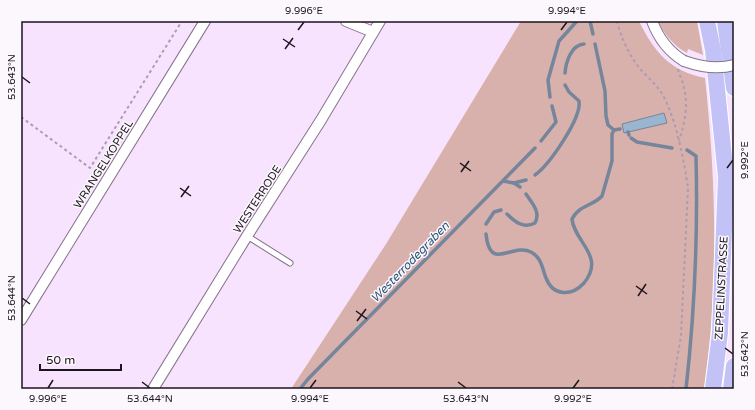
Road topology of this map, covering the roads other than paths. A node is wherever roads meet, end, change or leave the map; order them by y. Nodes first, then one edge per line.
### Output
1 (205, 21) edge
2 (346, 21) edge
3 (380, 21) edge
4 (652, 21) edge
5 (707, 21) edge
6 (725, 21) edge
7 (373, 32) junction
8 (734, 65) edge
9 (734, 88) edge
10 (247, 236) junction
11 (290, 263) dead end
12 (21, 320) edge
13 (734, 366) edge
14 (153, 389) edge
15 (713, 389) edge
16 (731, 389) edge

1 - 12 street, WRANGELKOPPEL
2 - 7 street
3 - 7 street, WESTERRODE
4 - 8 street, bridge
5 - 15 highway, ZEPPELINSTRASSE
6 - 9 highway
7 - 10 street, WESTERRODE
10 - 11 lane
10 - 14 street, WESTERRODE
13 - 16 highway

